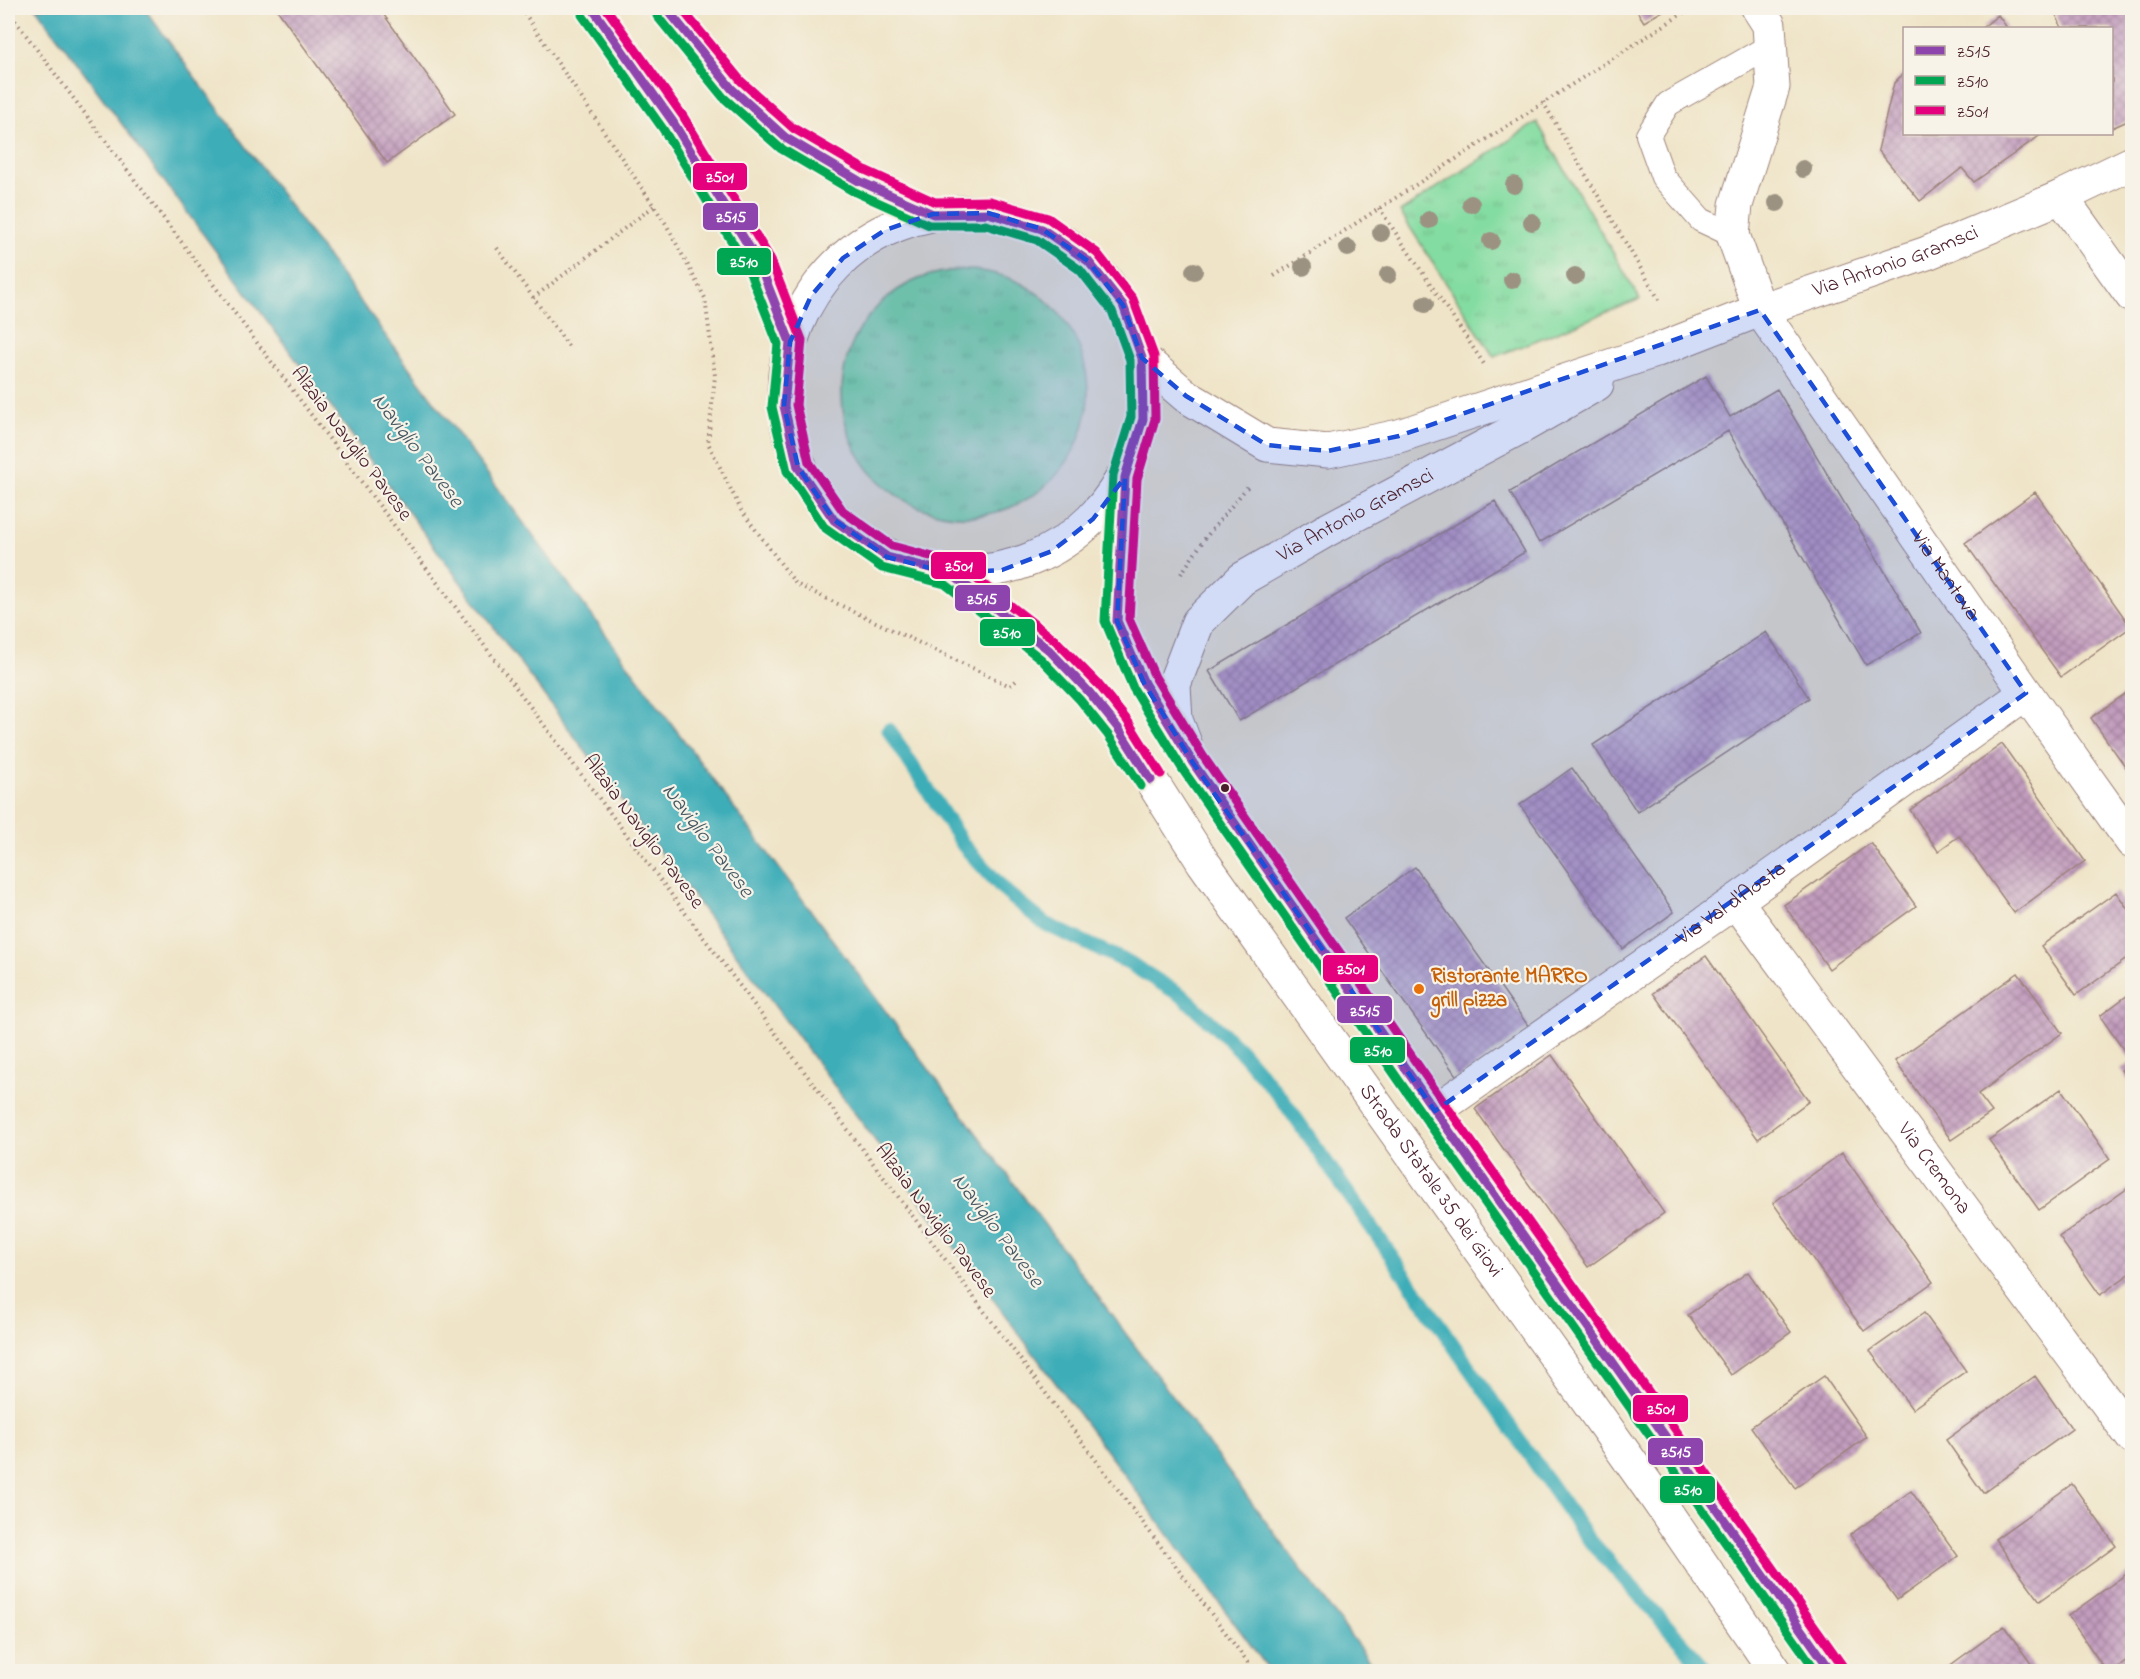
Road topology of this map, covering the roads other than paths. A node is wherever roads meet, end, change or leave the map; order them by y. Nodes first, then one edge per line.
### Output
1 (592, 8) edge
2 (666, 8) edge
3 (1758, 8) edge
4 (1772, 45) junction
5 (2133, 163) edge
6 (2061, 197) junction
7 (933, 214) junction
8 (1733, 235) junction
9 (2133, 296) edge
10 (1760, 310) junction
11 (790, 342) junction
12 (1655, 351) junction
13 (1142, 358) junction
14 (1125, 477) junction
15 (950, 573) junction
16 (2026, 693) junction
17 (1193, 763) junction
18 (2133, 842) edge
19 (1736, 900) junction
20 (1435, 1111) junction
21 (2133, 1437) edge
22 (1776, 1671) edge
23 (1832, 1671) edge

1 - 11 main road
2 - 7 main road
3 - 4 main road
4 - 8 main road
4 - 8 lane
5 - 6 main road, Via Antonio Gramsci
6 - 9 main road
6 - 10 main road, Via Antonio Gramsci
7 - 11 main road
7 - 13 main road
8 - 10 main road, Via Mantova
10 - 12 main road, Via Antonio Gramsci
10 - 16 main road, Via Mantova
11 - 15 main road
12 - 13 main road, Via Antonio Gramsci
12 - 17 main road, Via Antonio Gramsci
13 - 14 main road
14 - 15 main road
14 - 17 main road, Strada Statale 35 dei Giovi
15 - 22 main road, Strada Statale 35 dei Giovi
16 - 18 main road, Via Mantova
16 - 19 main road, Via Val d'Aosta
17 - 20 main road, Strada Statale 35 dei Giovi
19 - 20 main road, Via Val d'Aosta
19 - 21 main road, Via Cremona
20 - 23 main road, Strada Statale 35 dei Giovi

